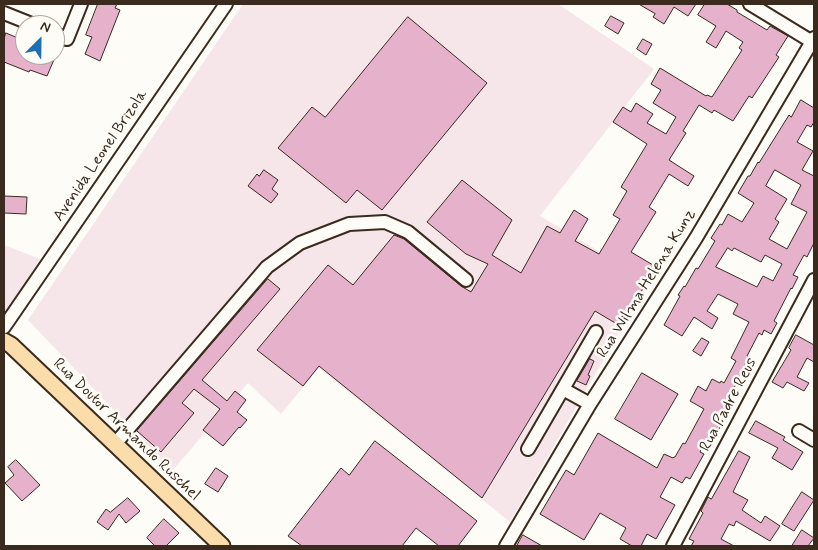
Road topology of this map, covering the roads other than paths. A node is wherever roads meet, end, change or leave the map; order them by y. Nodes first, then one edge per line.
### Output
1 (81, 4) edge
2 (226, 4) edge
3 (750, 4) edge
4 (65, 38) edge
5 (814, 40) edge
6 (466, 280) dead end
7 (812, 288) edge
8 (4, 328) edge
9 (596, 332) dead end
10 (4, 341) edge
11 (563, 389) junction
12 (590, 404) junction
13 (799, 430) dead end
14 (814, 440) edge
15 (115, 444) junction
16 (528, 449) dead end
17 (222, 546) edge
18 (506, 546) edge
19 (673, 546) edge

1 - 4 street
2 - 8 street, Avenida Leonel Brizola
3 - 5 street
5 - 12 street, Rua Wilma Helena Kunz
6 - 15 street
7 - 19 street, Rua Padre Reus
9 - 11 street
10 - 15 main road, Rua Doutor Armando Ruschel
11 - 12 street
11 - 16 street
12 - 18 street, Rua Wilma Helena Kunz
13 - 14 street
15 - 17 main road, Rua Doutor Armando Ruschel

